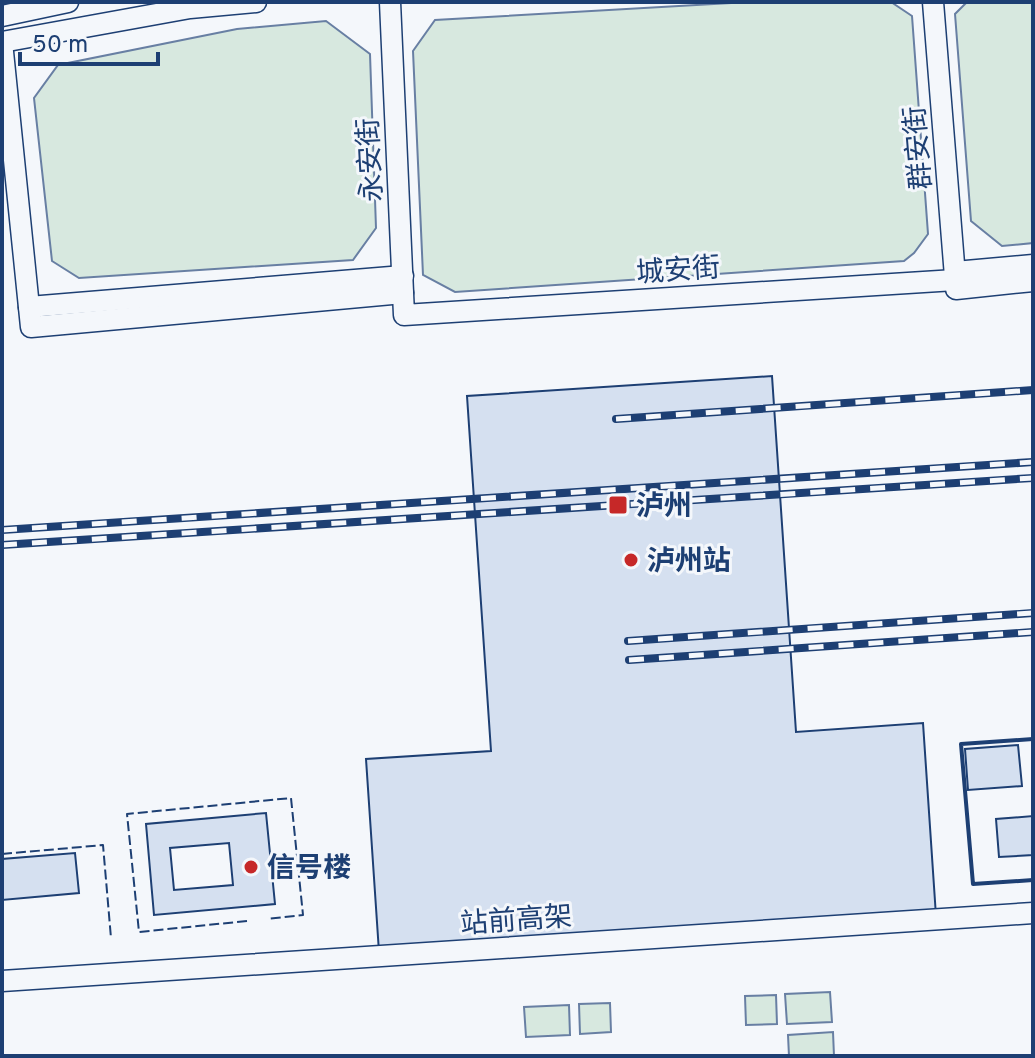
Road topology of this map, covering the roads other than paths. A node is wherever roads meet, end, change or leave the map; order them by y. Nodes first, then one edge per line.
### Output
1 (68, 2) edge
2 (256, 2) edge
3 (390, 2) edge
4 (933, 2) edge
5 (2, 16) edge
6 (2, 42) edge
7 (1033, 265) edge
8 (955, 280) junction
9 (1033, 281) edge
10 (403, 285) junction
11 (404, 315) joint
12 (1033, 913) edge
13 (2, 981) edge

1 - 5 street
2 - 6 street
3 - 10 street, 永安街
4 - 8 street, 群安街
6 - 10 street
7 - 8 street, 城安街
8 - 9 street, 城安街
8 - 11 street, 城安街
10 - 11 street, 永安街
12 - 13 street, 站前高架

